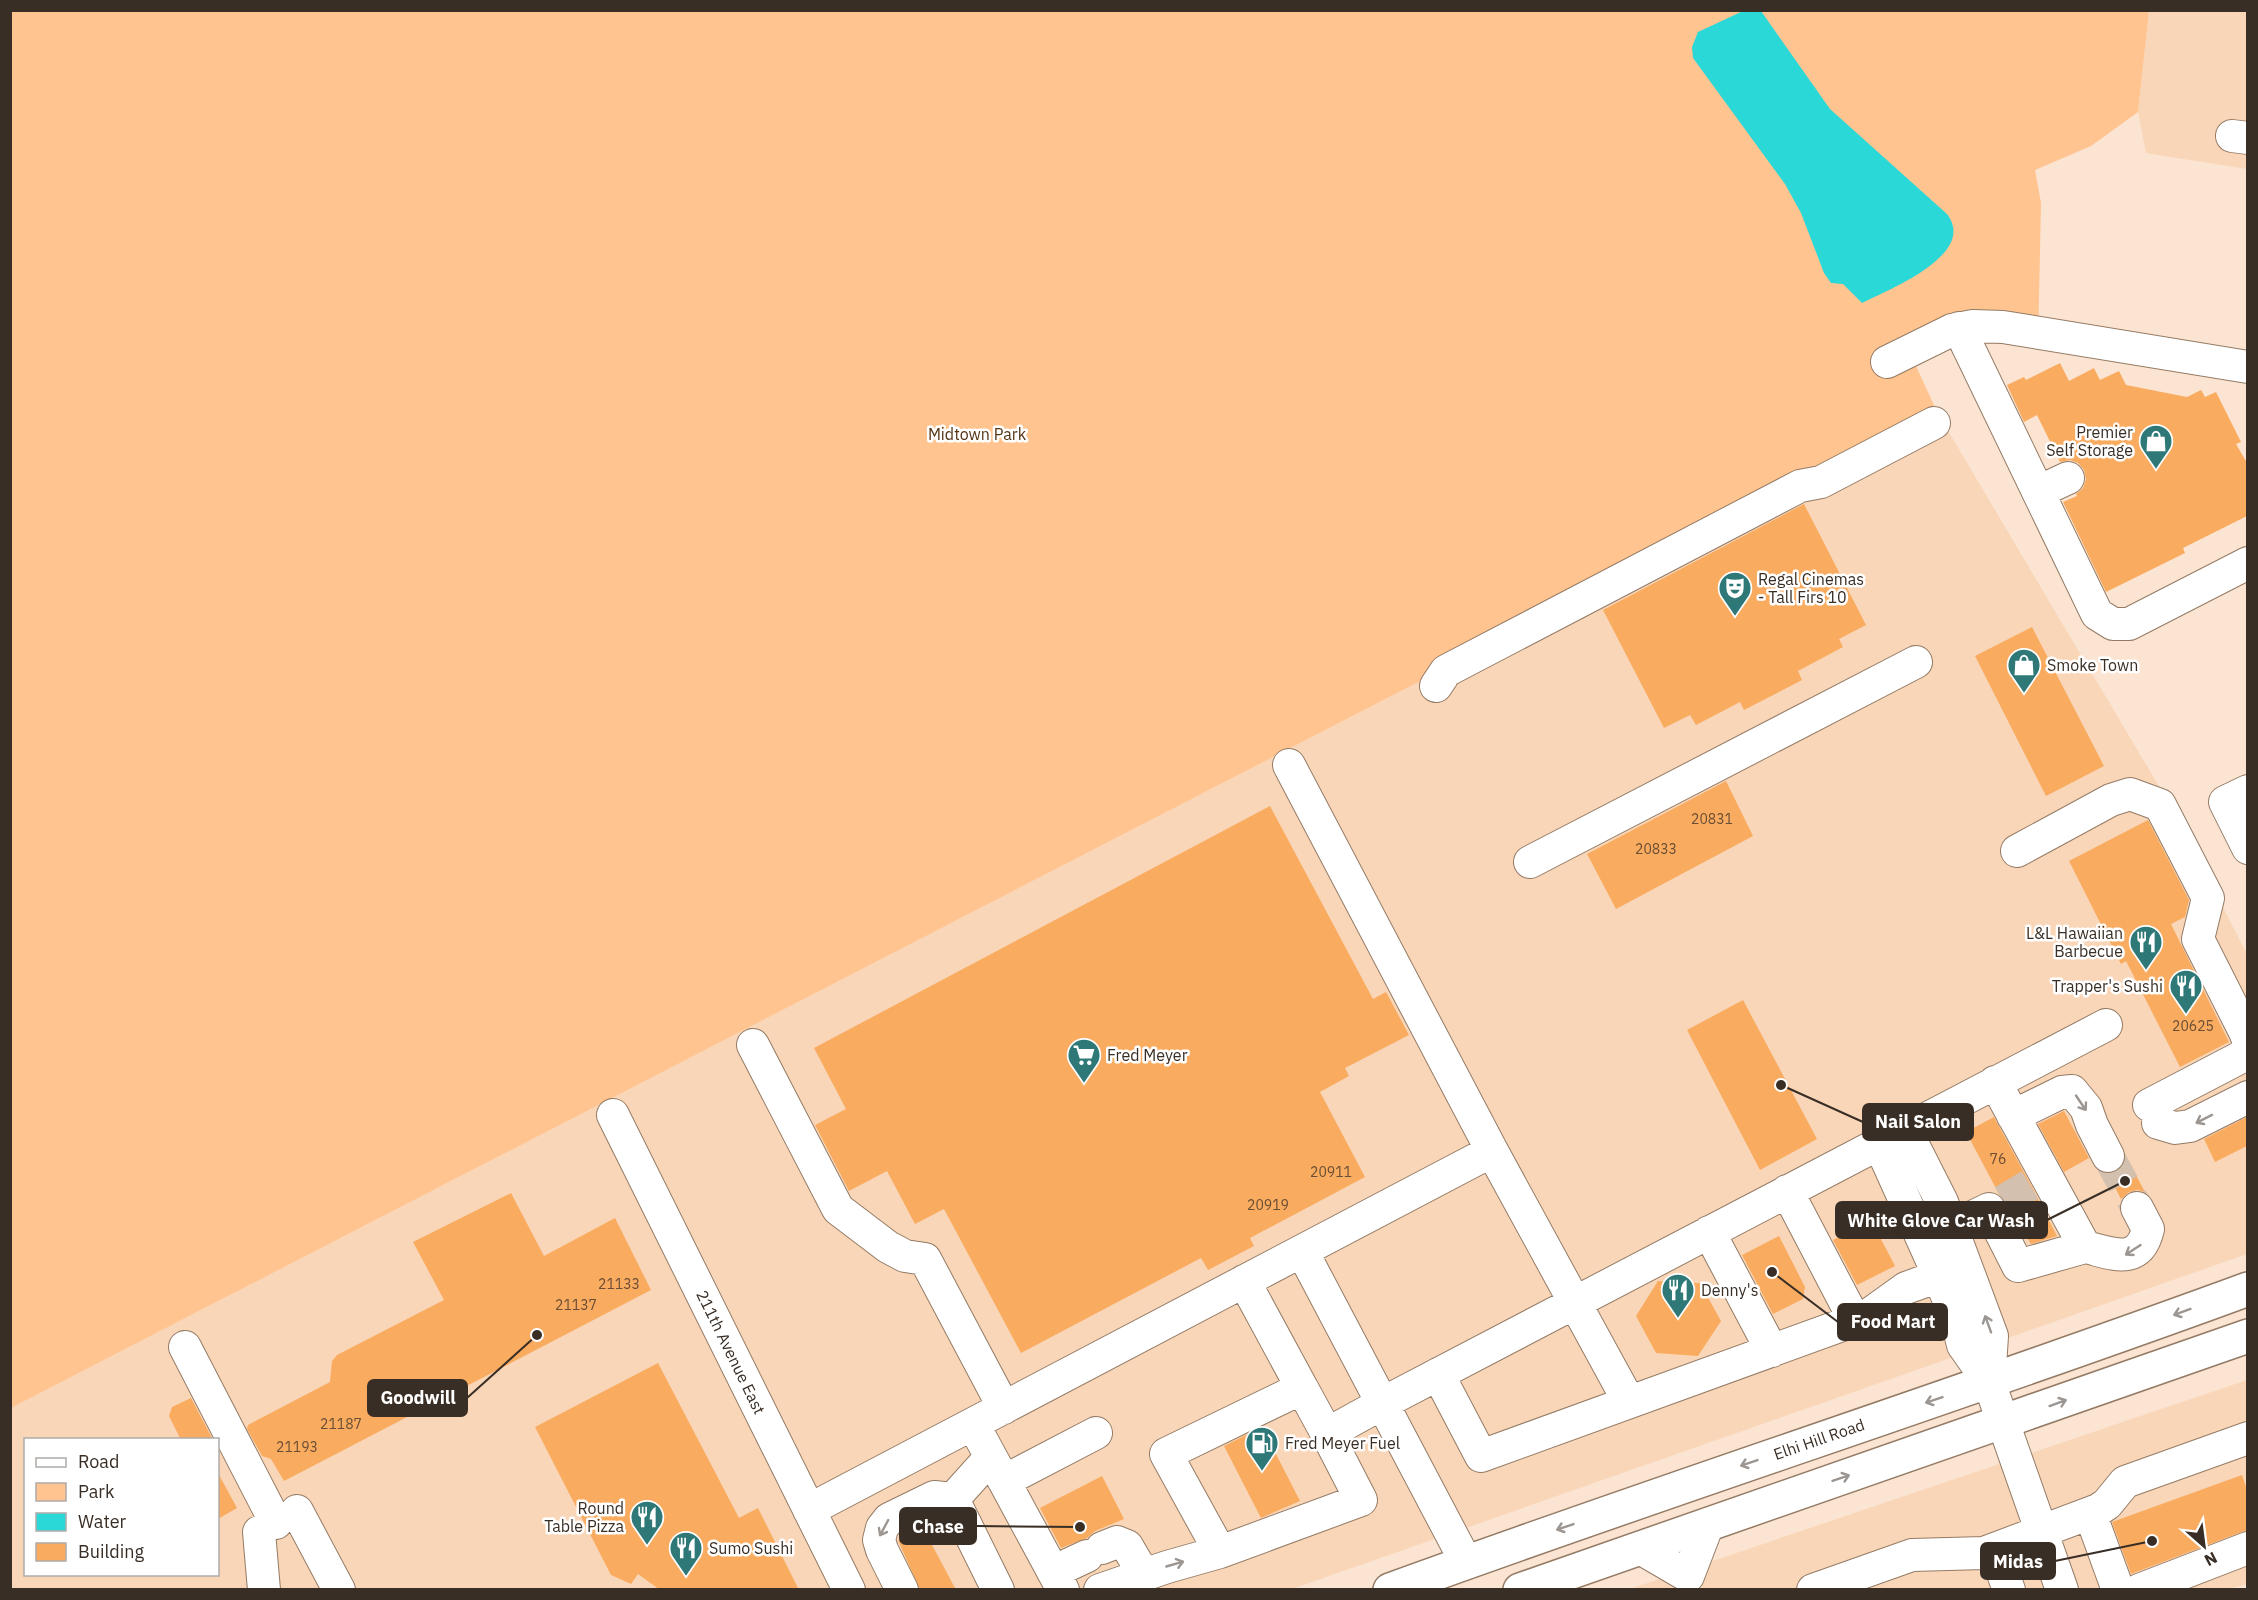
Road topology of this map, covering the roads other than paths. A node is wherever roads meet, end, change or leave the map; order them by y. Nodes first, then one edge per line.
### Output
1 (1959, 328) junction
2 (1887, 362) dead end
3 (2247, 367) edge
4 (1934, 423) dead end
5 (2068, 478) dead end
6 (2038, 492) junction
7 (2247, 564) edge
8 (1916, 662) dead end
9 (1436, 686) dead end
10 (1289, 765) dead end
11 (2247, 791) edge
12 (2247, 848) edge
13 (2017, 851) dead end
14 (1530, 862) dead end
15 (2106, 1025) dead end
16 (2247, 1040) edge
17 (753, 1045) dead end
18 (2247, 1047) edge
19 (1995, 1082) junction
20 (2247, 1097) edge
21 (613, 1115) dead end
22 (2013, 1116) junction
23 (1892, 1136) junction
24 (1492, 1151) junction
25 (2109, 1156) tunnel mouth
26 (1787, 1191) junction
27 (2137, 1208) tunnel mouth
28 (1952, 1227) junction
29 (1709, 1232) junction
30 (2085, 1247) junction
31 (1302, 1251) junction
32 (1939, 1276) junction
33 (1244, 1281) junction
34 (2247, 1289) edge
35 (1574, 1303) junction
36 (1855, 1321) junction
37 (2247, 1336) edge
38 (184, 1347) dead end
39 (1772, 1351) junction
40 (1438, 1374) junction
41 (1989, 1382) junction
42 (1302, 1388) junction
43 (1629, 1402) junction
44 (1383, 1403) junction
45 (1004, 1408) junction
46 (2003, 1423) junction
47 (973, 1424) junction
48 (1096, 1433) dead end
49 (1327, 1434) junction
50 (2247, 1438) edge
51 (997, 1469) junction
52 (953, 1499) junction
53 (809, 1510) junction
54 (2090, 1513) junction
55 (277, 1522) junction
56 (1708, 1524) junction
57 (2041, 1531) junction
58 (1640, 1548) junction
59 (2247, 1548) edge
60 (1994, 1549) junction
61 (1220, 1552) junction
62 (1466, 1562) junction
63 (1143, 1575) junction
64 (1058, 1581) edge
65 (1691, 1583) edge
66 (264, 1590) edge
67 (339, 1590) edge
68 (849, 1590) edge
69 (902, 1590) edge
70 (998, 1590) edge
71 (1100, 1590) edge
72 (1390, 1590) edge
73 (1520, 1590) edge
74 (1813, 1590) edge
75 (2008, 1590) edge
76 (2062, 1590) edge
77 (2118, 1590) edge
78 (2139, 1590) edge

1 - 2 street
1 - 3 street
1 - 6 street
4 - 9 street
5 - 6 street
6 - 7 street
8 - 14 street
10 - 24 street
11 - 12 street
13 - 16 street
15 - 19 street
17 - 45 street
20 -> 18 street
19 - 22 street
19 - 23 street
21 - 53 street, 211th Avenue East
22 -> 25 street
22 - 30 street
23 - 26 street
23 - 28 street
23 - 32 street
24 - 31 street
24 - 35 street
26 - 29 street
26 - 36 street
27 -> 30 street
28 - 30 street
41 -> 28 street
29 - 35 street
29 - 39 street
31 - 33 street
31 - 44 street
32 - 36 street
32 - 41 street
33 - 42 street
33 - 45 street
34 -> 41 main road, Elhi Hill Road
35 - 40 street
35 - 43 street
36 - 39 street
46 -> 37 main road
38 - 55 street
39 - 43 street
40 - 43 street
40 - 44 street
41 - 46 street
41 -> 62 main road, Elhi Hill Road
42 - 49 street
42 - 61 street
44 - 49 street
44 - 62 street
45 - 47 street
56 -> 46 main road
46 - 57 street
47 - 51 street
47 - 53 street
48 - 51 street
49 - 61 street
50 - 54 street
51 - 52 street
51 - 64 street
52 -> 69 street
52 - 70 street
53 - 68 street, 211th Avenue East
54 - 57 street
54 - 77 street
55 - 66 street
55 - 67 street
56 - 58 main road
56 - 65 street
57 - 60 street
57 - 76 street
58 - 65 street
58 - 73 main road
59 - 78 street
60 - 74 street
60 - 75 street
63 -> 61 street
62 - 72 main road, Elhi Hill Road
63 - 64 street
63 - 71 street

